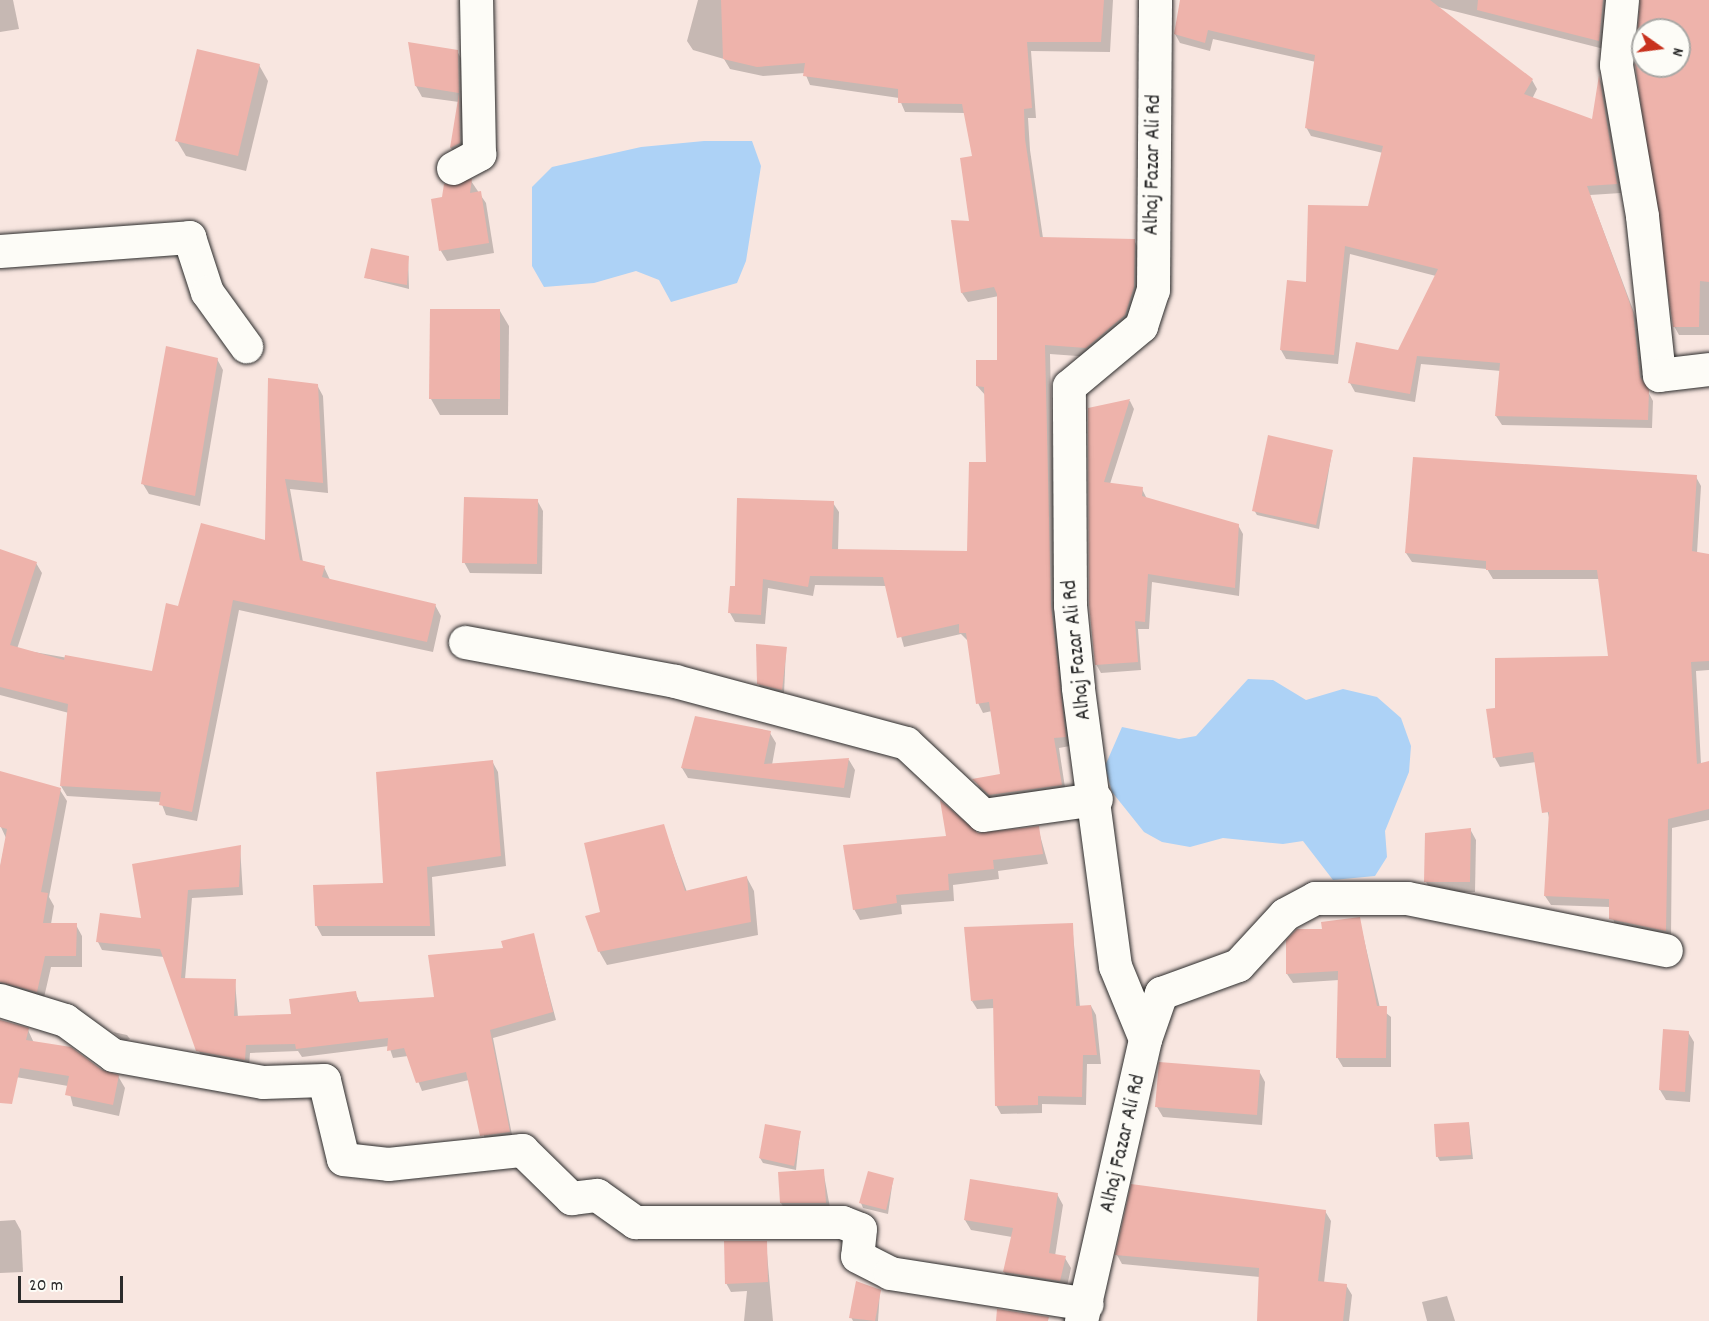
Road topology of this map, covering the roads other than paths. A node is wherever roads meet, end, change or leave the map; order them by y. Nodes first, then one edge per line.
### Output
1 (476, 0) edge
2 (1155, 0) edge
3 (1622, 0) edge
4 (453, 168) dead end
5 (0, 252) edge
6 (246, 346) dead end
7 (1709, 369) edge
8 (465, 642) dead end
9 (1096, 799) junction
10 (1666, 950) dead end
11 (0, 1000) edge
12 (1145, 1040) junction
13 (1084, 1312) edge

1 - 4 street
2 - 9 street, Alhaj Fazar Ali Rd
3 - 7 street
5 - 6 street
8 - 9 street
9 - 12 street, Alhaj Fazar Ali Rd
10 - 12 street
11 - 13 street
12 - 13 street, Alhaj Fazar Ali Rd

